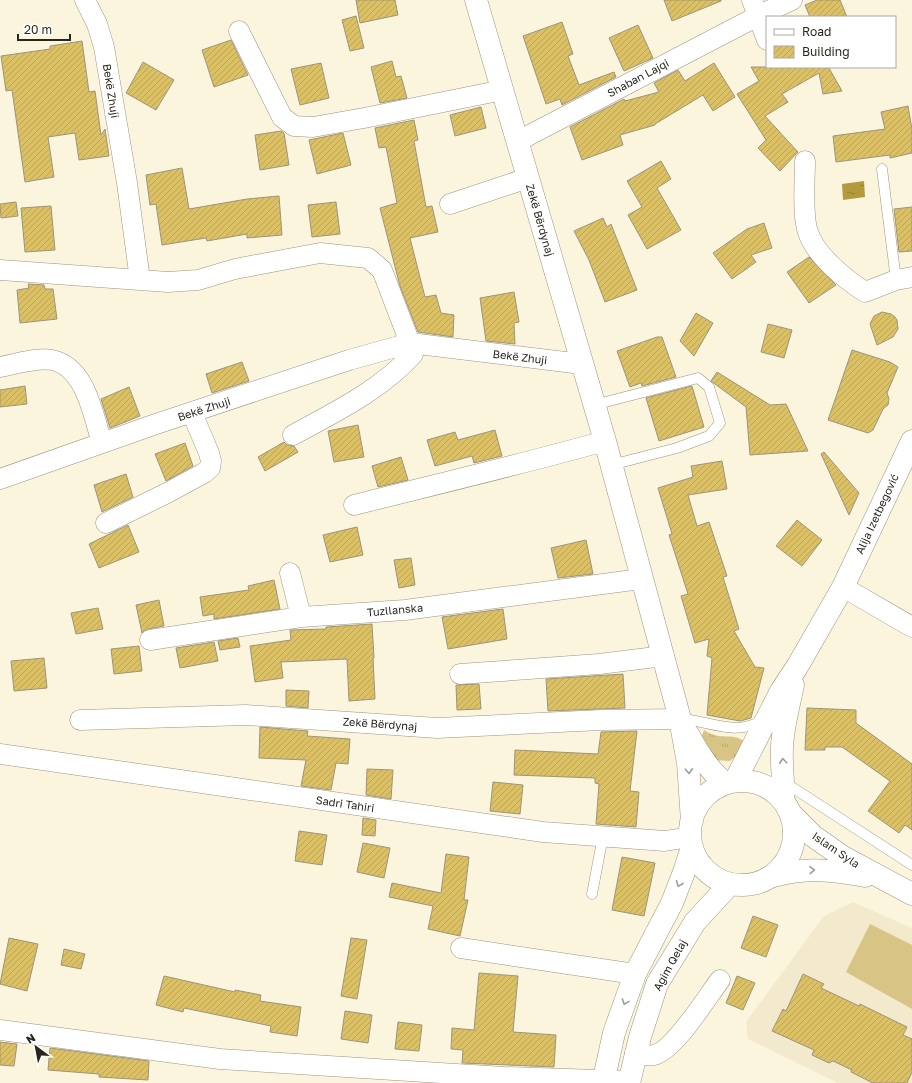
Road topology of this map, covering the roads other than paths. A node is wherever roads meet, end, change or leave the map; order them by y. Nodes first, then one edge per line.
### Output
1 (85, 0) edge
2 (476, 0) edge
3 (792, 0) edge
4 (755, 8) edge
5 (238, 31) dead end
6 (766, 37) edge
7 (503, 90) junction
8 (518, 141) junction
9 (805, 161) dead end
10 (882, 169) dead end
11 (528, 178) junction
12 (450, 204) dead end
13 (0, 270) edge
14 (904, 278) edge
15 (140, 280) junction
16 (410, 344) junction
17 (582, 364) junction
18 (0, 367) edge
19 (594, 405) junction
20 (192, 413) junction
21 (293, 435) dead end
22 (605, 441) junction
23 (912, 441) edge
24 (102, 443) junction
25 (611, 465) junction
26 (0, 479) edge
27 (354, 505) dead end
28 (106, 523) dead end
29 (290, 573) dead end
30 (641, 579) junction
31 (843, 587) junction
32 (301, 617) junction
33 (912, 627) edge
34 (150, 640) dead end
35 (664, 656) junction
36 (798, 667) junction
37 (460, 674) dead end
38 (768, 717) junction
39 (680, 719) junction
40 (80, 720) dead end
41 (0, 754) edge
42 (730, 782) junction
43 (786, 799) junction
44 (691, 835) junction
45 (603, 836) junction
46 (912, 865) edge
47 (773, 876) junction
48 (885, 880) junction
49 (730, 884) junction
50 (592, 894) dead end
51 (912, 894) edge
52 (461, 948) dead end
53 (635, 974) junction
54 (720, 980) dead end
55 (0, 1030) edge
56 (635, 1054) junction
57 (603, 1082) edge
58 (629, 1082) edge

1 - 15 street, Bekë Zhuji
2 - 7 main road, Zekë Bërdynaj
3 - 4 street, Shaban Lajqi
4 - 6 street
4 - 8 street, Shaban Lajqi
5 - 7 street
7 - 8 main road, Zekë Bërdynaj
8 - 11 main road, Zekë Bërdynaj
9 - 14 street
10 - 14 lane
11 - 12 street
11 - 17 main road, Zekë Bërdynaj
13 - 15 street
15 - 16 street
16 - 17 street, Bekë Zhuji
16 - 20 street, Bekë Zhuji
16 - 21 street
17 - 19 main road, Zekë Bërdynaj
18 - 24 street
19 - 22 main road, Zekë Bërdynaj
19 - 25 lane
20 - 24 street, Bekë Zhuji
20 - 28 street
22 - 25 main road, Zekë Bërdynaj
22 - 27 street
23 - 31 main road, Alija Izetbegović
24 - 26 street, Bekë Zhuji
25 - 30 main road, Zekë Bërdynaj
29 - 32 street
30 - 32 street, Tuzllanska
30 - 35 main road, Zekë Bërdynaj
31 - 33 street
31 - 36 main road, Alija Izetbegović
32 - 34 street, Tuzllanska
35 - 37 street
35 - 39 main road, Zekë Bërdynaj
36 - 38 main road, Alija Izetbegović
43 -> 36 main road, Alija Izetbegović
38 - 39 lane
38 - 42 main road, Alija Izetbegović
39 - 40 street, Zekë Bërdynaj
39 - 42 main road, Zekë Bërdynaj
39 -> 44 main road, Zekë Bërdynaj
41 - 45 street, Sadri Tahiri
42 - 43 main road
42 - 44 main road
43 - 46 lane
43 - 47 main road, Zekë Bërdynaj
43 - 48 main road, Islam Syla
44 - 45 street, Sadri Tahiri
44 - 49 main road, Zekë Bërdynaj
44 -> 53 main road
45 - 50 lane
47 -> 48 main road, Islam Syla
47 - 49 main road, Zekë Bërdynaj
48 - 51 main road, Islam Syla
49 - 56 main road, Agim Qelaj
52 - 53 street
53 -> 57 main road
54 - 56 street
55 - 57 street
56 - 58 main road, Agim Qelaj
57 - 58 street

